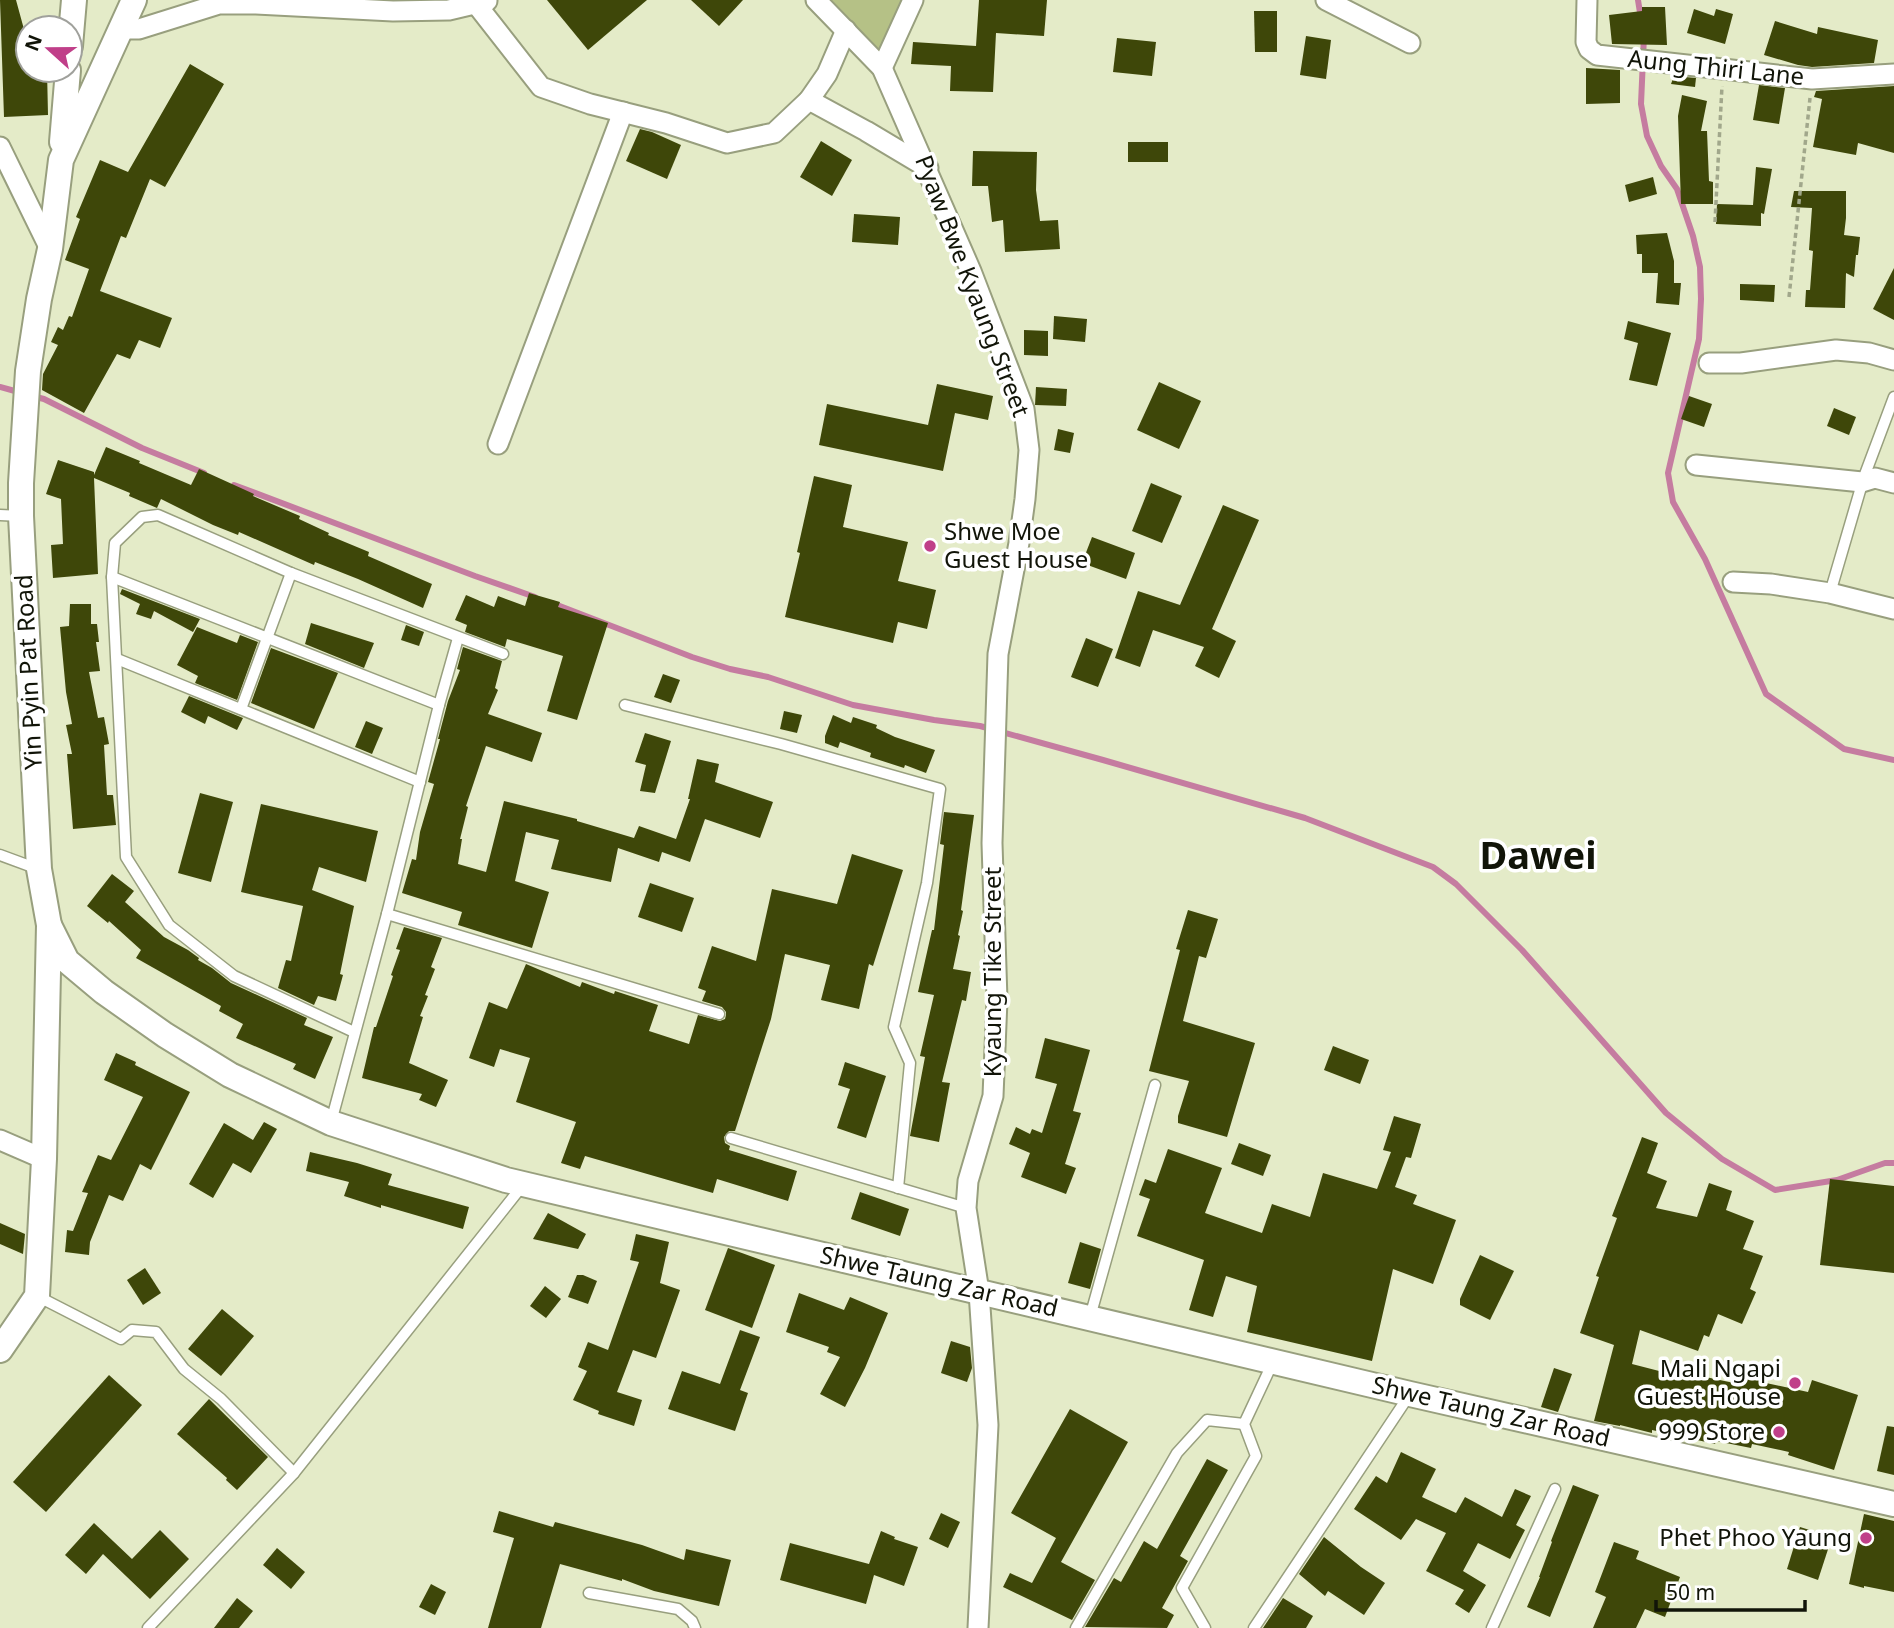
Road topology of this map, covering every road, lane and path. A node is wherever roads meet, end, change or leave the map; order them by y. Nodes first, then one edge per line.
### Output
1 (134, 0) edge
2 (816, 0) edge
3 (913, 0) edge
4 (1326, 0) edge
5 (1587, 0) edge
6 (482, 2) edge
7 (122, 29) junction
8 (846, 30) junction
9 (1410, 43) dead end
10 (882, 68) junction
11 (1722, 70) junction
12 (1894, 74) edge
13 (1812, 79) junction
14 (67, 84) edge
15 (809, 100) junction
16 (623, 112) junction
17 (0, 148) edge
18 (61, 160) junction
19 (928, 168) junction
20 (1716, 222) dead end
21 (50, 249) junction
22 (1789, 297) dead end
23 (1894, 360) edge
24 (1709, 363) dead end
25 (1894, 397) edge
26 (498, 444) dead end
27 (1696, 466) dead end
28 (1863, 482) junction
29 (1894, 483) edge
30 (11, 515) edge
31 (291, 573) junction
32 (112, 578) junction
33 (1732, 582) dead end
34 (1830, 593) junction
35 (1894, 609) edge
36 (267, 638) junction
37 (458, 638) junction
38 (503, 654) dead end
39 (117, 659) junction
40 (439, 705) junction
41 (625, 705) dead end
42 (240, 709) junction
43 (995, 730) joint
44 (420, 782) junction
45 (0, 855) edge
46 (38, 869) junction
47 (387, 914) junction
48 (49, 925) junction
49 (719, 1014) dead end
50 (355, 1032) junction
51 (1156, 1085) dead end
52 (331, 1123) junction
53 (731, 1138) dead end
54 (0, 1140) edge
55 (44, 1159) junction
56 (524, 1184) junction
57 (898, 1188) junction
58 (966, 1208) junction
59 (979, 1292) junction
60 (37, 1296) junction
61 (1090, 1318) junction
62 (0, 1350) edge
63 (1273, 1362) junction
64 (1410, 1394) junction
65 (1244, 1424) junction
66 (294, 1473) junction
67 (1555, 1489) dead end
68 (1894, 1504) edge
69 (589, 1593) dead end
70 (148, 1628) edge
71 (695, 1628) edge
72 (978, 1628) edge
73 (1076, 1628) edge
74 (1205, 1628) edge
75 (1254, 1628) edge
76 (1492, 1628) edge

1 - 7 street, Yin Pyin Pat Road
2 - 8 street, Pyaw Bwe Kyaung Street
3 - 10 street
4 - 9 street
5 - 11 street, Aung Thiri Lane
6 - 7 street
6 - 16 street
7 - 18 street, Yin Pyin Pat Road
8 - 10 street, Pyaw Bwe Kyaung Street
8 - 15 street
10 - 19 street, Pyaw Bwe Kyaung Street
11 - 13 street, Aung Thiri Lane
11 - 20 path
12 - 13 street, Aung Thiri Lane
13 - 22 path
14 - 18 street
15 - 16 street
15 - 19 street
16 - 26 street
17 - 21 street
18 - 21 street, Yin Pyin Pat Road
19 - 43 street, Pyaw Bwe Kyaung Street
21 - 30 street, Yin Pyin Pat Road
23 - 24 street
25 - 28 lane
27 - 28 street
28 - 29 street
28 - 34 lane
30 - 46 street, Yin Pyin Pat Road
31 - 32 lane
31 - 36 lane
31 - 37 lane
32 - 36 lane
32 - 39 lane
33 - 34 street
34 - 35 street
36 - 40 lane
36 - 42 lane
37 - 38 lane
37 - 40 lane
39 - 42 lane
39 - 50 lane
40 - 44 lane
41 - 57 lane
42 - 44 lane
43 - 58 street, Kyaung Tike Street
44 - 47 lane
45 - 46 lane
46 - 48 street, Yin Pyin Pat Road
47 - 49 lane
47 - 50 lane
48 - 52 street, Shwe Taung Zar Road
48 - 55 street, Yin Pyin Pat Road
50 - 52 lane
51 - 61 lane
52 - 56 street, Shwe Taung Zar Road
53 - 57 lane
54 - 55 street
55 - 60 street, Yin Pyin Pat Road
56 - 59 street, Shwe Taung Zar Road
56 - 66 lane
57 - 58 lane
58 - 59 street, Kyaung Tike Street
59 - 61 street, Shwe Taung Zar Road
59 - 72 street, Kyaung Tike Street
60 - 62 street
60 - 66 lane
61 - 63 street, Shwe Taung Zar Road
63 - 64 street, Shwe Taung Zar Road
63 - 65 lane
64 - 68 street, Shwe Taung Zar Road
64 - 75 lane
65 - 73 lane
65 - 74 lane
66 - 70 lane
67 - 76 lane
69 - 71 lane

